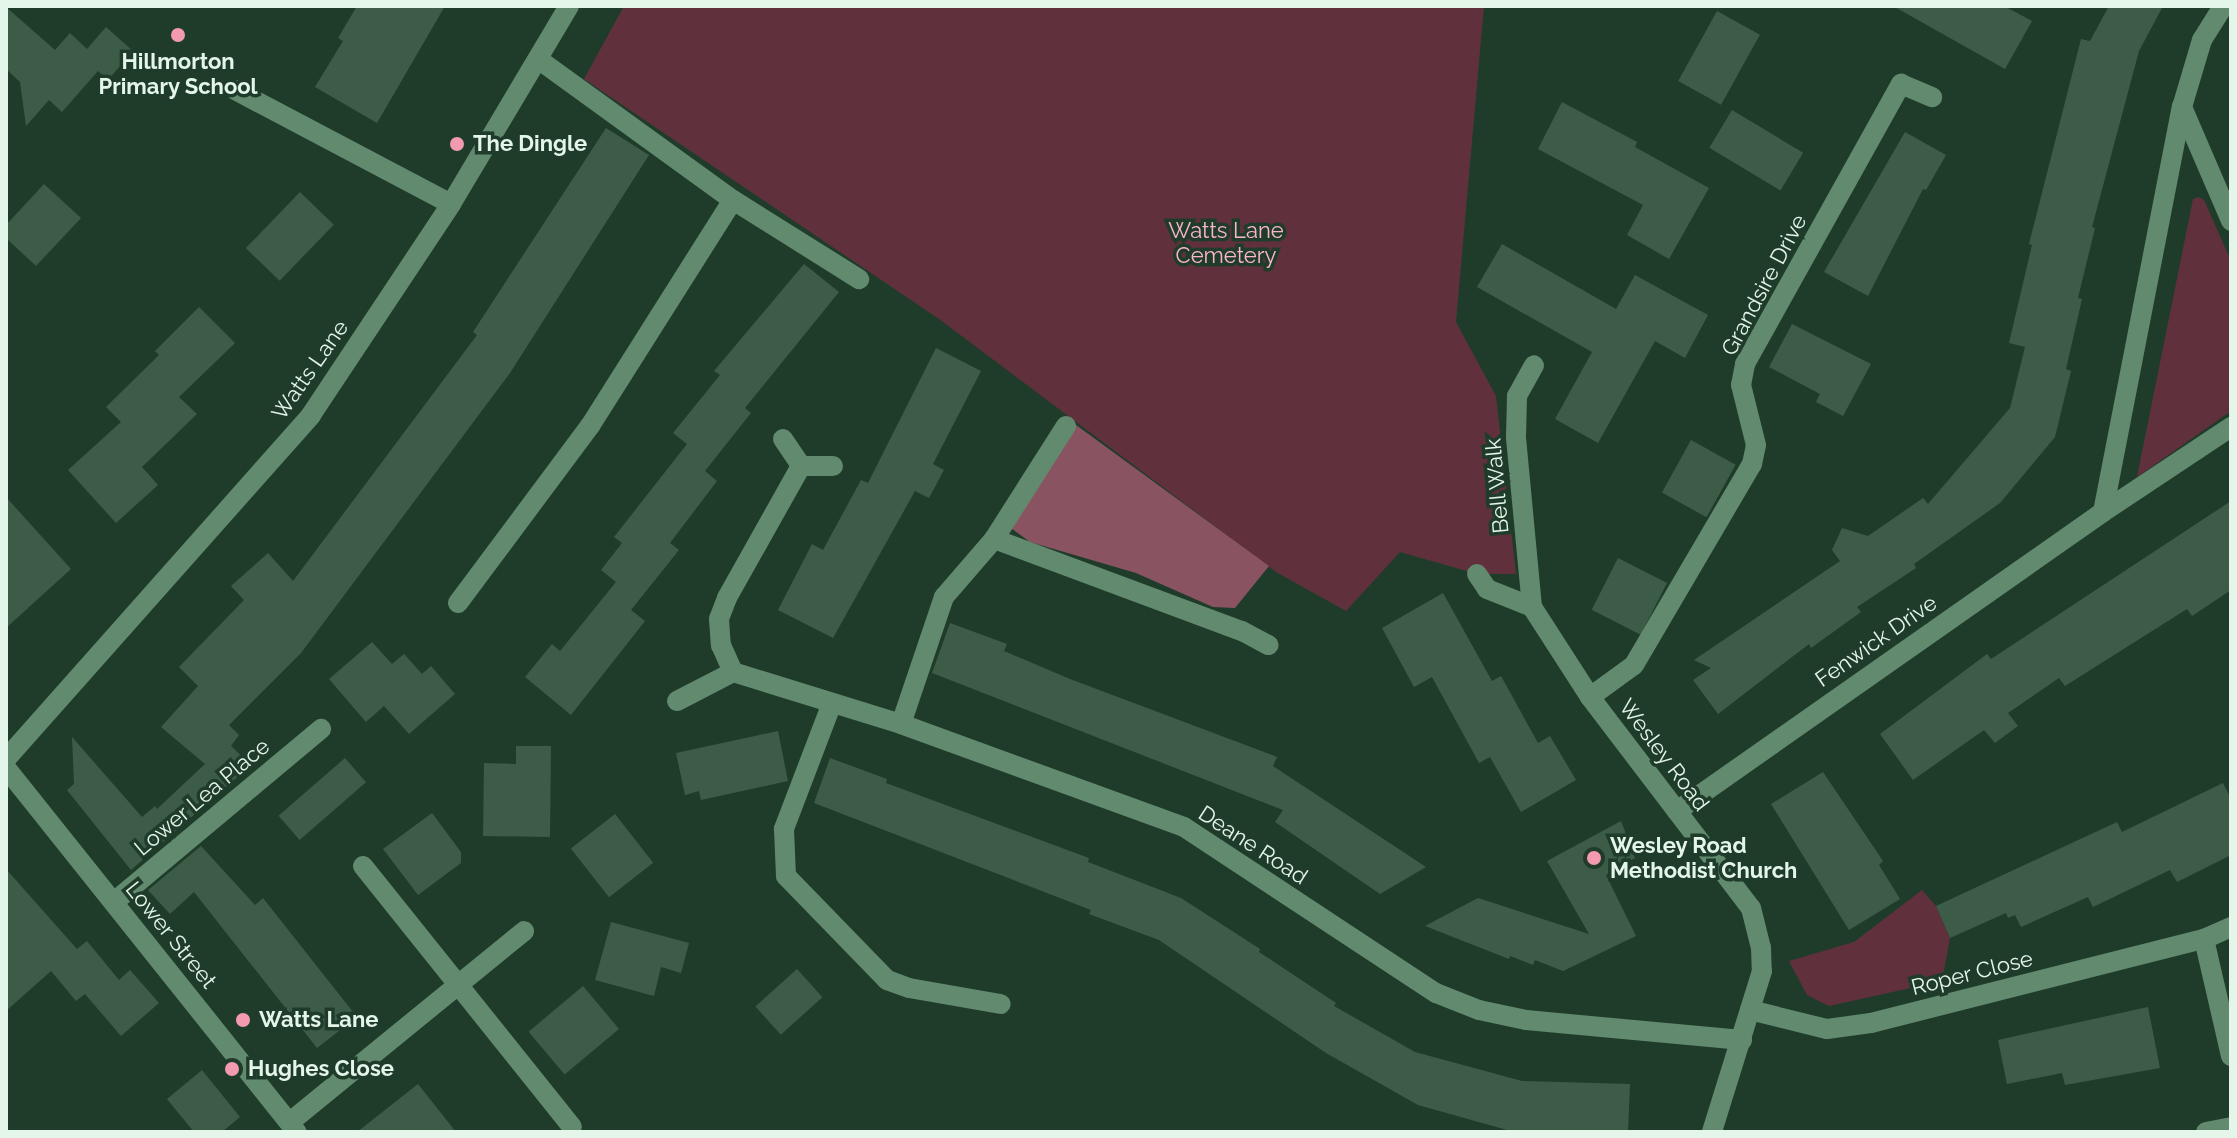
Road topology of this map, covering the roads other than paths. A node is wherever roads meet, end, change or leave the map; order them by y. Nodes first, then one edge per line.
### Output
1 (569, 6) edge
2 (2223, 6) edge
3 (538, 59) junction
4 (235, 90) dead end
5 (1932, 97) dead end
6 (2182, 107) junction
7 (733, 200) junction
8 (451, 204) junction
9 (2231, 221) edge
10 (859, 279) dead end
11 (1534, 365) dead end
12 (1066, 426) dead end
13 (2231, 427) edge
14 (783, 439) dead end
15 (801, 466) junction
16 (833, 466) dead end
17 (2103, 512) junction
18 (994, 539) junction
19 (1477, 574) dead end
20 (458, 603) dead end
21 (1532, 607) junction
22 (1268, 645) dead end
23 (733, 672) junction
24 (1590, 697) junction
25 (677, 701) dead end
26 (832, 703) junction
27 (901, 724) junction
28 (321, 729) dead end
29 (6, 759) edge
30 (6, 768) edge
31 (1677, 811) junction
32 (363, 866) dead end
33 (114, 902) junction
34 (2231, 927) edge
35 (524, 931) dead end
36 (2204, 939) junction
37 (458, 982) junction
38 (1001, 1004) dead end
39 (1750, 1010) junction
40 (1742, 1040) junction
41 (2231, 1056) edge
42 (294, 1127) edge
43 (572, 1127) dead end
44 (2231, 1127) edge
45 (1712, 1132) edge
46 (2206, 1132) edge

1 - 3 street, Watts Lane
2 - 6 street
3 - 7 street
3 - 8 street, Watts Lane
4 - 8 street
5 - 24 street, Grandsire Drive
6 - 9 street
6 - 17 street
7 - 10 street
7 - 20 street
8 - 29 street, Watts Lane
11 - 21 street, Bell Walk
12 - 18 street
13 - 17 street, Fenwick Drive
14 - 15 street
15 - 16 street
15 - 23 street
17 - 31 street, Fenwick Drive
18 - 22 street
18 - 27 street
19 - 21 street
21 - 24 street, Wesley Road
23 - 25 street
23 - 26 street, Deane Road
24 - 31 street, Wesley Road
26 - 27 street, Deane Road
26 - 38 street
27 - 40 street, Deane Road
28 - 33 street, Lower Lea Place
30 - 33 street, Lower Street
31 - 39 street, Wesley Road
32 - 37 street
33 - 42 street, Lower Street
34 - 36 street, Roper Close
35 - 37 street
36 - 39 street, Roper Close
36 - 41 street
37 - 42 street
37 - 43 street
39 - 40 street, Wesley Road
40 - 45 street, Wesley Road
44 - 46 street

